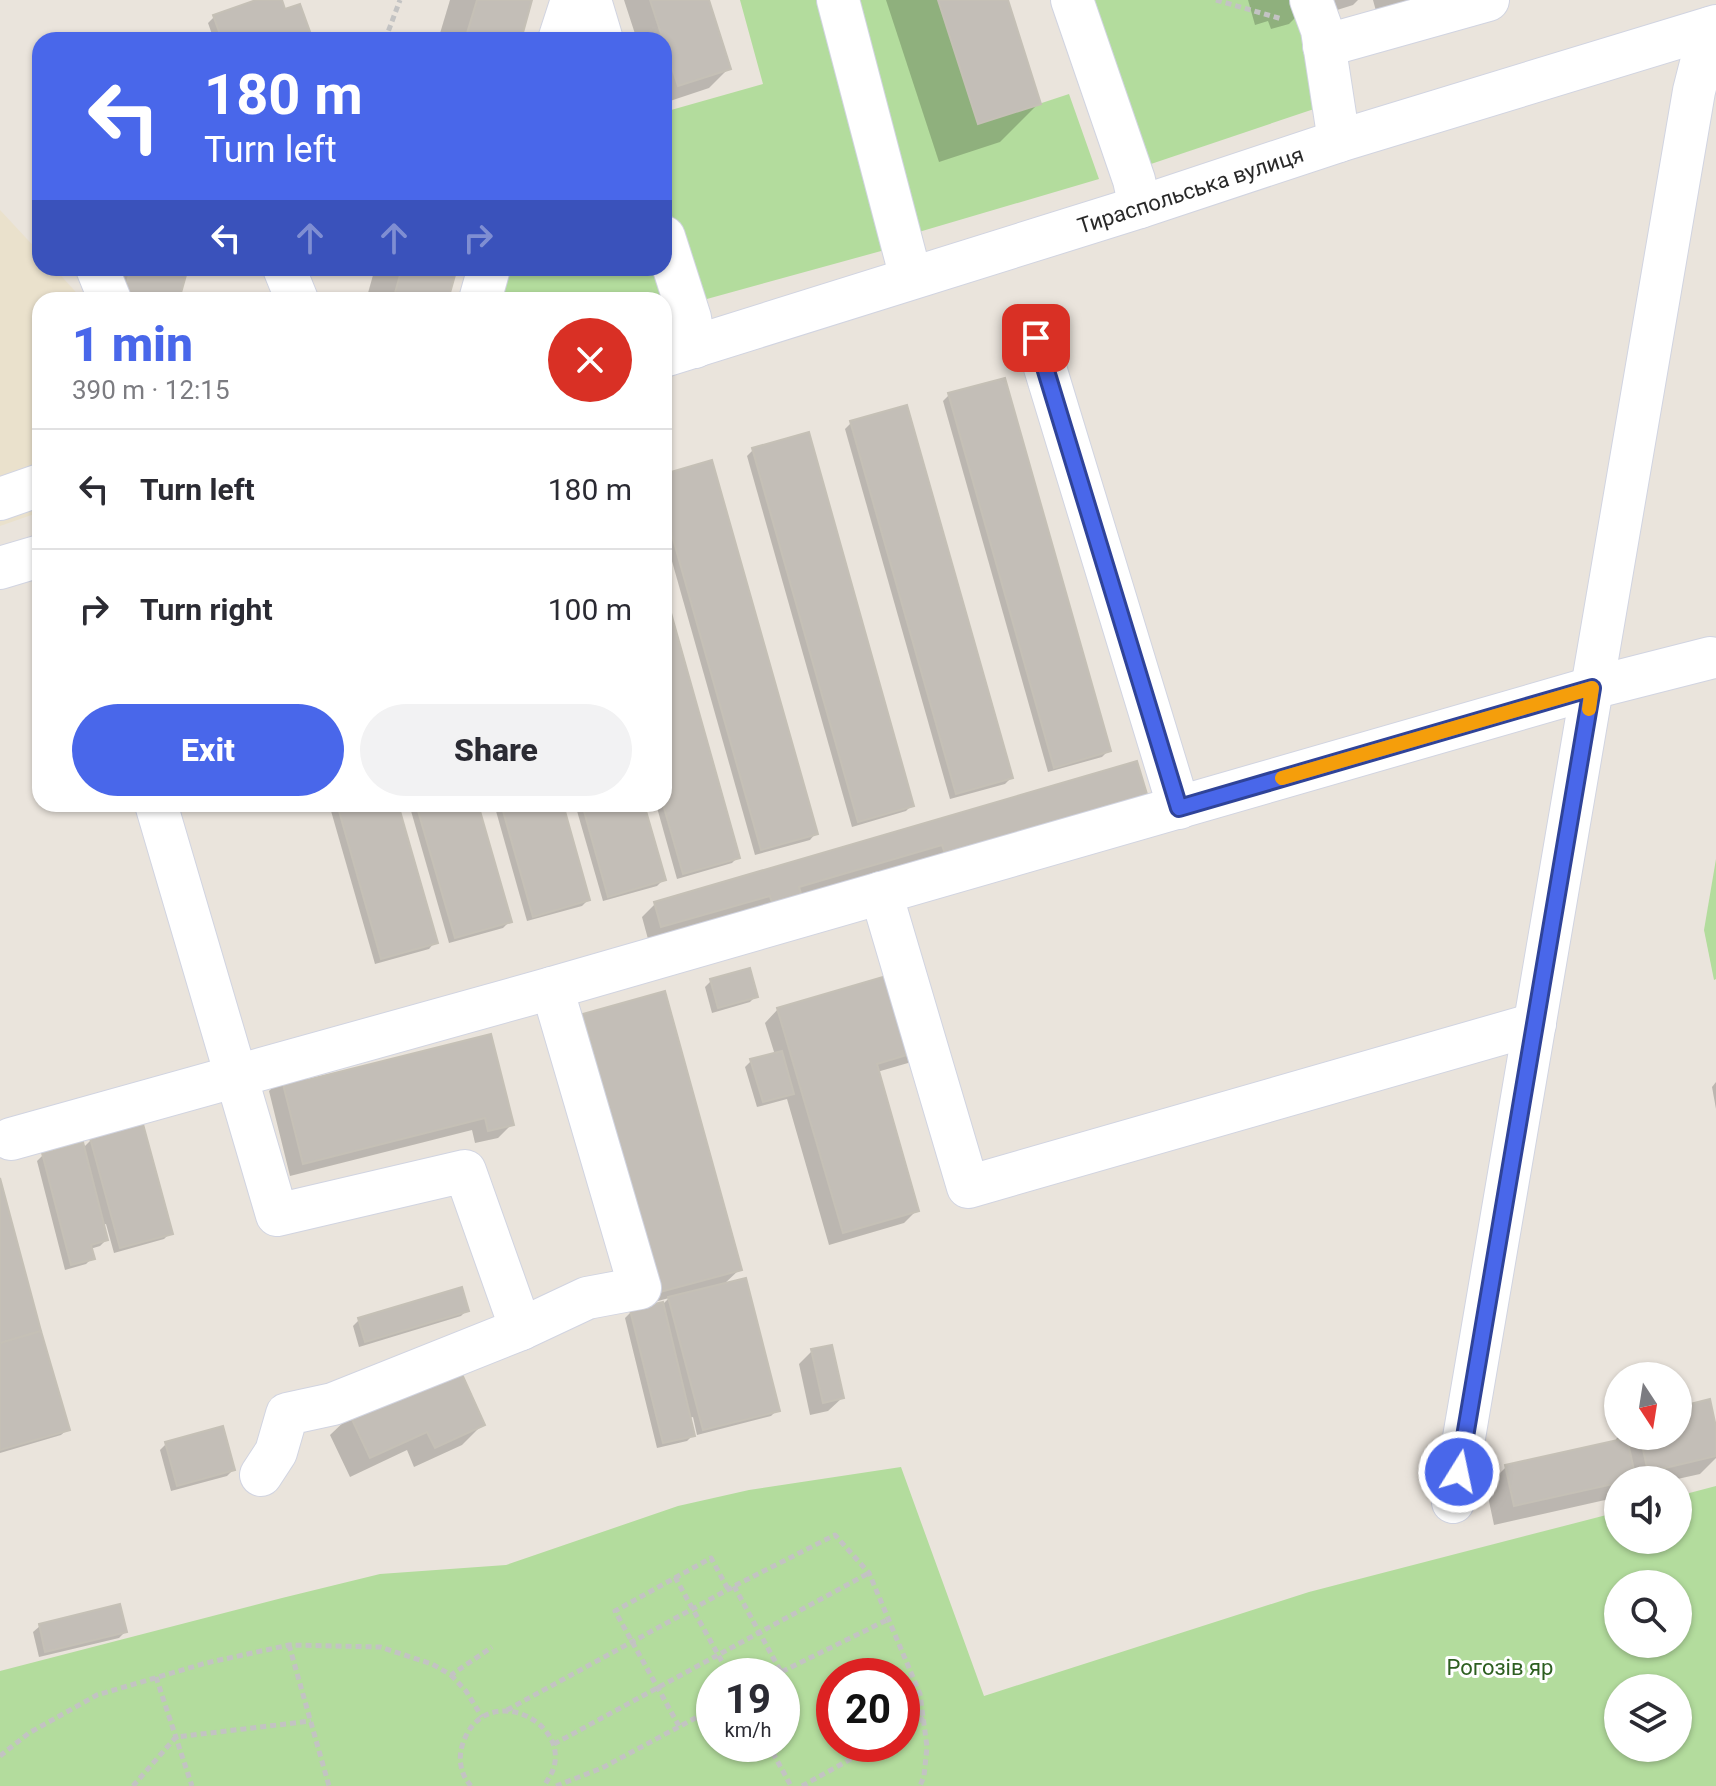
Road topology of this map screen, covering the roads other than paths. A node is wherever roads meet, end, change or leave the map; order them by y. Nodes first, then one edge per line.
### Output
1 (572, 0) edge
2 (590, 0) edge
3 (838, 0) edge
4 (1072, 0) edge
5 (1488, 0) edge
6 (1319, 26) edge
7 (1713, 27) edge
8 (562, 32) edge
9 (600, 32) edge
10 (1339, 141) junction
11 (1140, 207) junction
12 (672, 262) edge
13 (911, 278) junction
14 (1036, 338) dead end
15 (680, 352) edge
16 (32, 488) edge
17 (0, 499) edge
18 (32, 558) edge
19 (0, 568) edge
20 (1710, 658) dead end
21 (1592, 688) junction
22 (1179, 808) junction
23 (158, 812) edge
24 (881, 893) junction
25 (552, 988) junction
26 (1535, 1024) junction
27 (237, 1077) junction
28 (11, 1139) dead end
29 (521, 1329) junction
30 (261, 1475) dead end
31 (1453, 1502) dead end

1 - 8 street
2 - 9 street
3 - 13 street
4 - 11 street
5 - 6 street
6 - 10 street
7 - 10 street, Тираспольська вулиця
7 - 21 street
10 - 11 street, Тираспольська вулиця
11 - 13 street, Тираспольська вулиця
12 - 15 street
13 - 15 street, Тираспольська вулиця
14 - 22 street
16 - 17 street
18 - 19 street
20 - 21 street
21 - 22 street
21 - 26 street
22 - 24 street
23 - 27 street
24 - 25 street
24 - 26 street
25 - 27 street
25 - 29 street
26 - 31 street
27 - 28 street
27 - 29 street
29 - 30 street

